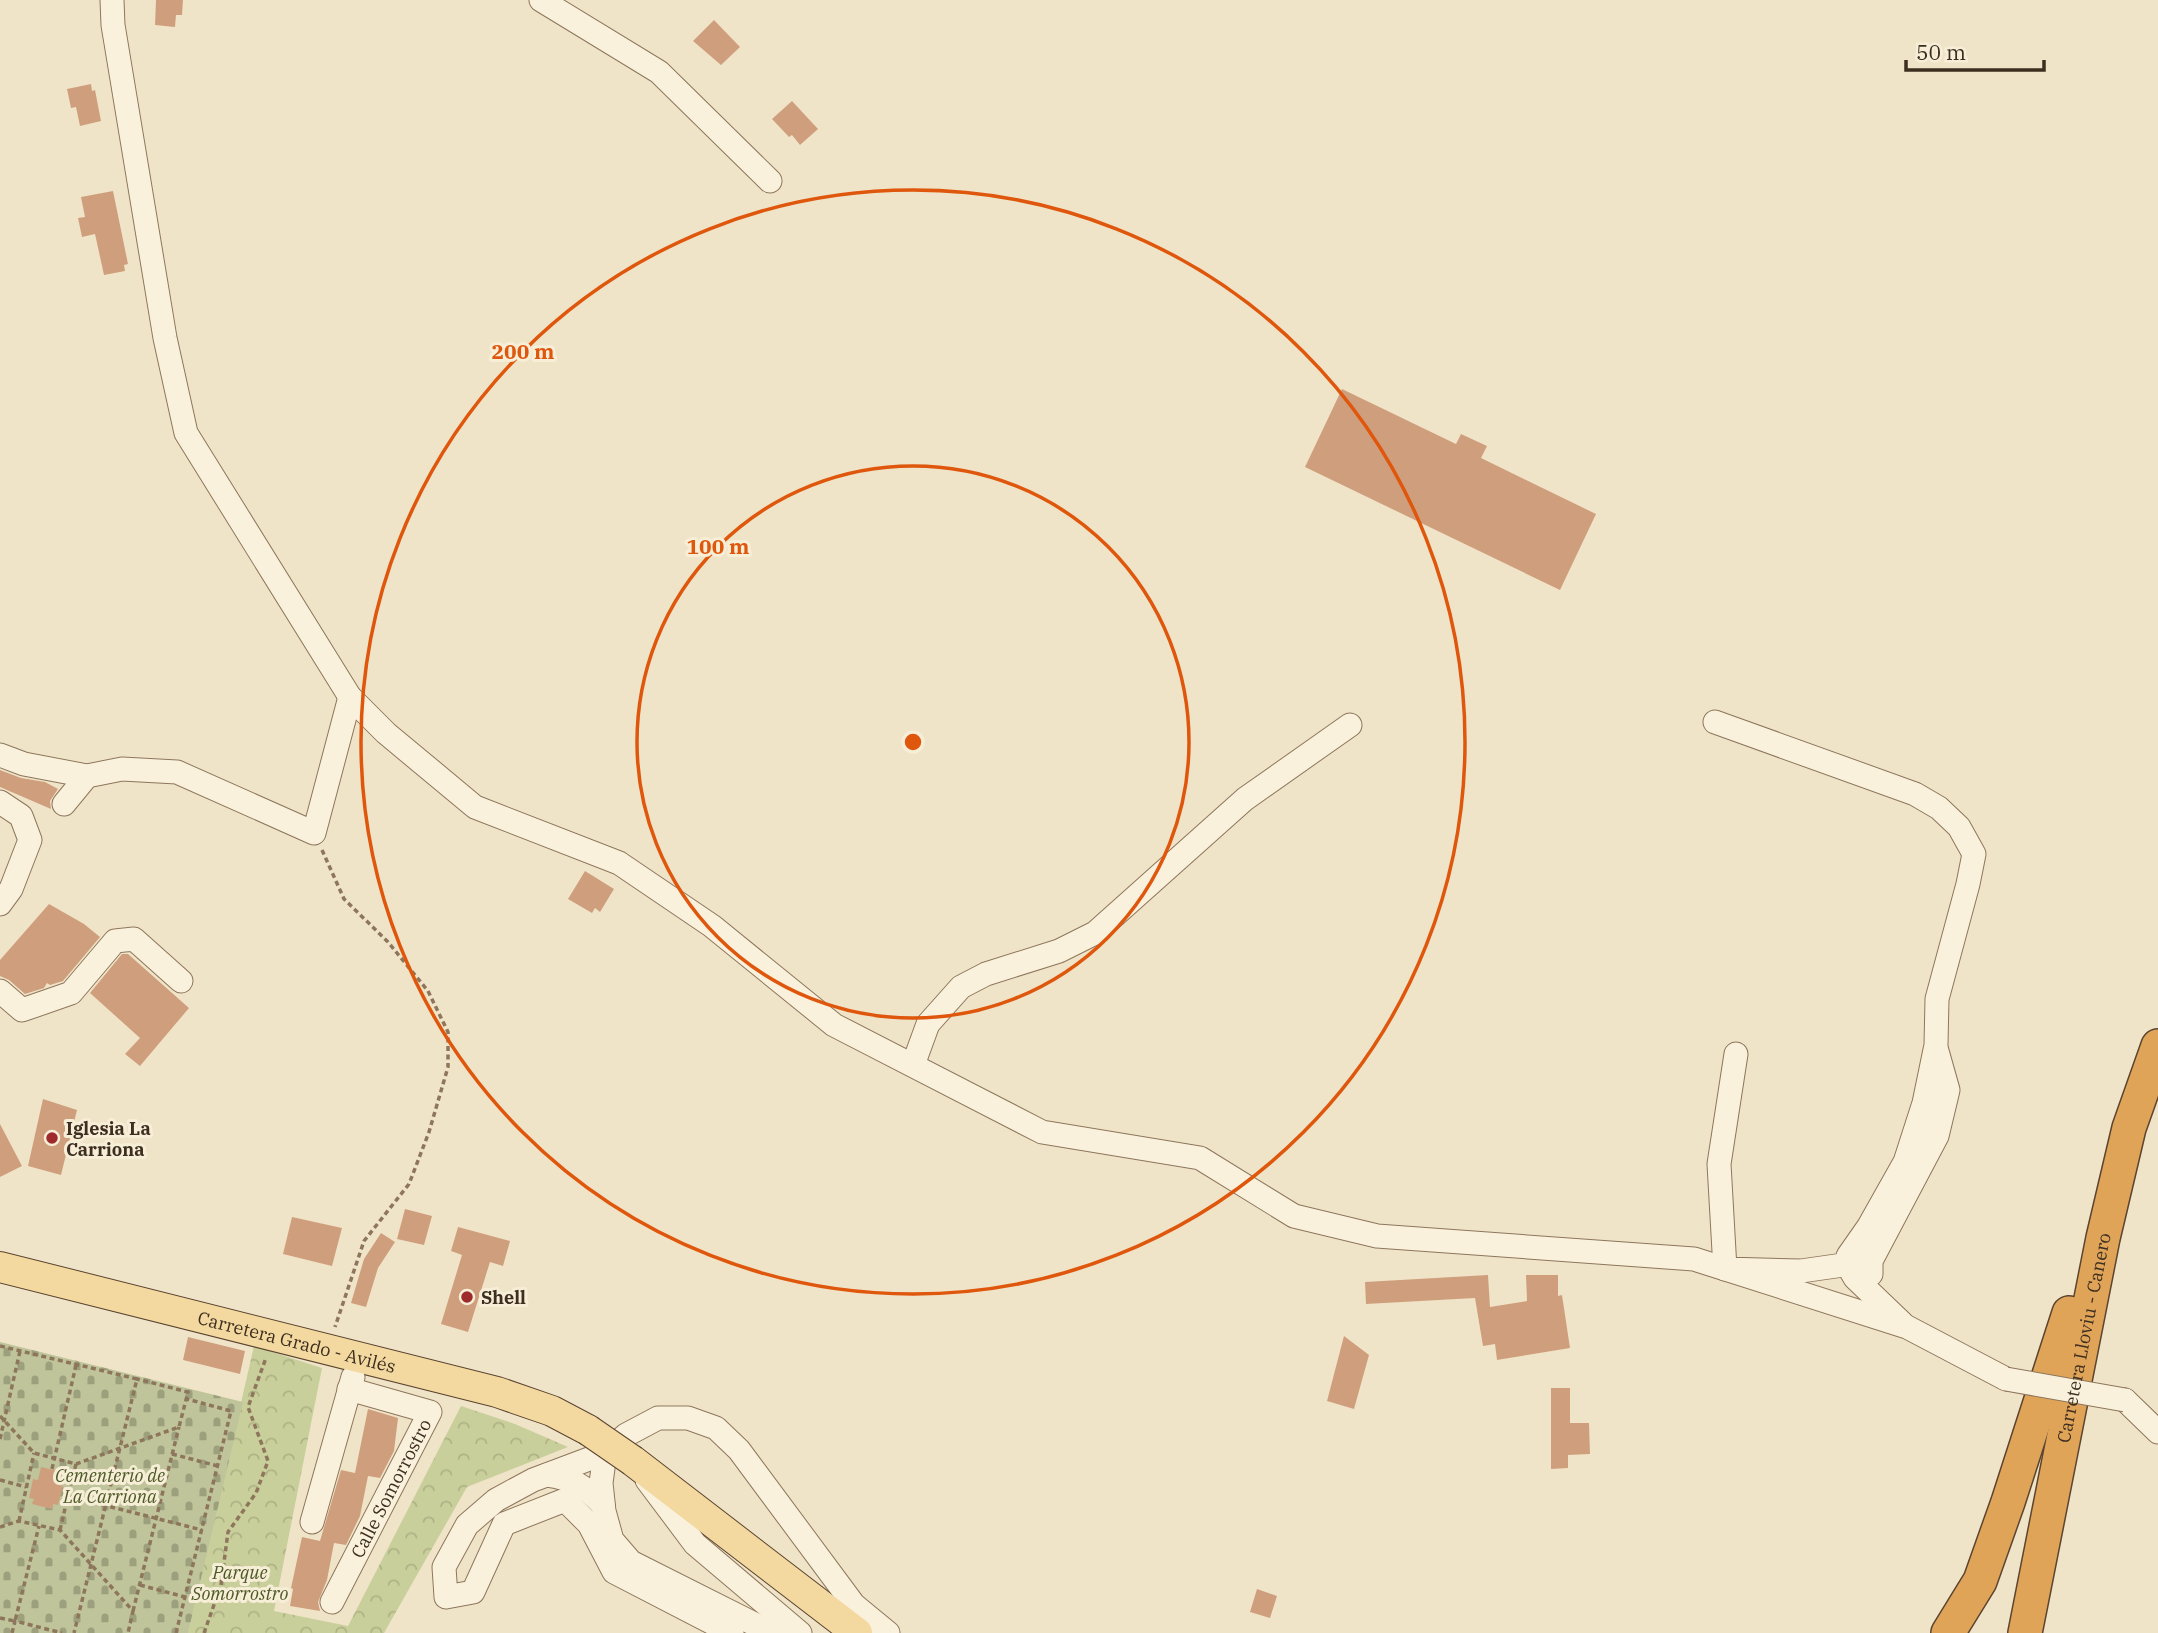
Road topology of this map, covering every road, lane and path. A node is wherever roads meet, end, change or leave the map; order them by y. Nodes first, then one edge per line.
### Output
1 (112, 0) edge
2 (541, 0) edge
3 (770, 181) dead end
4 (350, 697) junction
5 (1715, 722) dead end
6 (1350, 725) dead end
7 (0, 755) edge
8 (87, 776) junction
9 (0, 802) edge
10 (64, 804) dead end
11 (314, 833) junction
12 (6, 896) edge
13 (181, 981) dead end
14 (0, 991) edge
15 (1936, 1045) junction
16 (2158, 1046) edge
17 (1736, 1054) dead end
18 (913, 1065) junction
19 (2129, 1128) junction
20 (2103, 1238) junction
21 (1871, 1261) junction
22 (1848, 1266) junction
23 (0, 1267) edge
24 (1725, 1269) junction
25 (1907, 1327) junction
26 (274, 1337) junction
27 (0, 1346) edge
28 (328, 1350) junction
29 (20, 1351) junction
30 (358, 1357) junction
31 (77, 1363) junction
32 (137, 1379) junction
33 (349, 1389) junction
34 (187, 1399) junction
35 (0, 1416) edge
36 (4, 1421) junction
37 (179, 1427) junction
38 (2158, 1432) edge
39 (0, 1438) edge
40 (120, 1448) junction
41 (609, 1448) junction
42 (34, 1453) junction
43 (172, 1454) junction
44 (54, 1458) junction
45 (76, 1464) junction
46 (218, 1466) junction
47 (52, 1469) dead end
48 (547, 1475) junction
49 (0, 1480) edge
50 (26, 1487) junction
51 (68, 1496) junction
52 (603, 1505) junction
53 (106, 1506) junction
54 (156, 1519) junction
55 (19, 1521) junction
56 (312, 1522) dead end
57 (39, 1526) junction
58 (0, 1527) edge
59 (60, 1530) junction
60 (201, 1530) junction
61 (816, 1555) junction
62 (91, 1564) junction
63 (139, 1585) junction
64 (801, 1591) junction
65 (185, 1597) junction
66 (332, 1602) dead end
67 (133, 1611) junction
68 (0, 1618) edge
69 (15, 1621) junction
70 (12, 1633) edge
71 (62, 1633) edge
72 (74, 1633) edge
73 (128, 1633) edge
74 (176, 1633) edge
75 (205, 1633) edge
76 (732, 1633) edge
77 (772, 1633) edge
78 (800, 1633) edge
79 (857, 1633) edge
80 (888, 1633) edge
81 (1948, 1633) edge
82 (2025, 1633) edge
83 (2042, 1633) edge

1 - 4 street
2 - 3 street
4 - 11 street
4 - 18 street
5 - 15 street
6 - 18 street
7 - 8 street
8 - 10 street
8 - 11 street
9 - 12 street
11 - 28 path
13 - 14 street
15 - 21 street
15 - 22 street
16 - 19 highway, Carretera Lloviu - Canero
17 - 24 street
18 - 24 street
19 - 20 highway, Carretera Lloviu - Canero
19 - 81 highway
20 - 82 highway, Carretera Lloviu - Canero
20 - 83 highway
21 - 22 street
21 - 25 street
22 - 24 street
22 - 25 street
23 - 26 main road, Carretera Grado - Avilés
24 - 25 street
25 - 38 street, bridge
26 - 28 main road, Carretera Grado - Avilés
26 - 75 path
27 - 29 path
28 - 30 main road, Carretera Grado - Avilés
29 - 31 path
29 - 36 path
30 - 33 street
30 - 41 main road, Carretera Grado - Avilés
31 - 32 path
31 - 44 path
32 - 34 path
32 - 40 path
33 - 56 street
33 - 66 street, Calle Somorrostro
34 - 37 path
34 - 46 path
35 - 36 path
36 - 39 path
36 - 42 path
37 - 40 path
37 - 43 path
40 - 45 path
40 - 53 path
41 - 48 street
41 - 52 street
41 - 61 street
41 - 64 main road, Carretera Grado - Avilés
41 - 78 street
42 - 44 path
42 - 50 path
43 - 46 path
43 - 54 path
44 - 45 path
44 - 47 path
45 - 51 path
46 - 60 path
48 - 52 street
48 - 76 street
49 - 50 path
50 - 55 path
51 - 53 path
51 - 59 path
52 - 77 street
53 - 54 path
53 - 62 path
54 - 60 path
54 - 63 path
55 - 57 path
55 - 58 path
57 - 59 path
57 - 69 path
59 - 62 path
60 - 65 path
61 - 64 street
61 - 80 street
62 - 67 path
62 - 72 path
63 - 65 path
63 - 67 path
64 - 79 main road, Carretera Grado - Avilés
65 - 74 path
67 - 73 path
68 - 69 path
69 - 70 path
69 - 71 path

